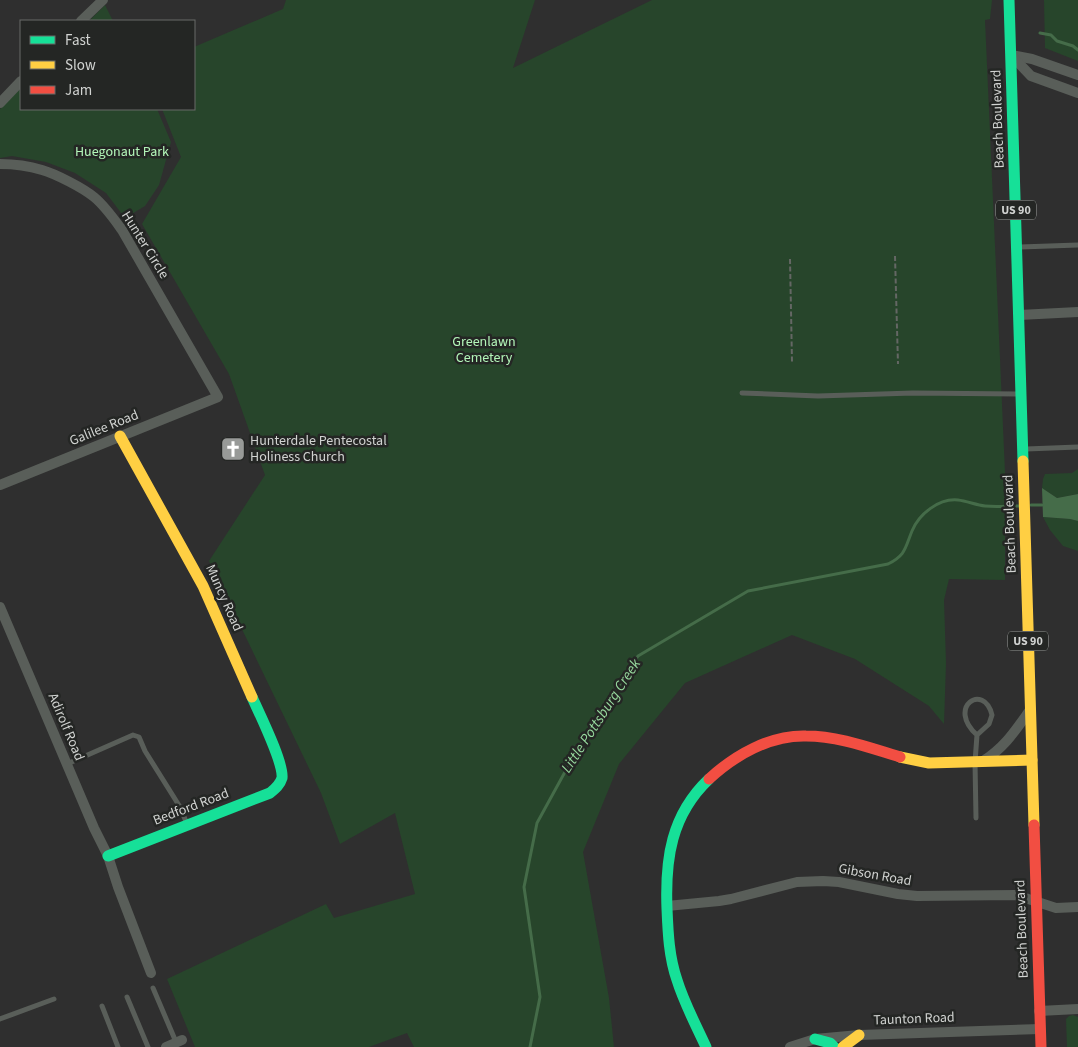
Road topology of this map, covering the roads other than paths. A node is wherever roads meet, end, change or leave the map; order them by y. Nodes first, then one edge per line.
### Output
1 (103, 0) edge
2 (1009, 0) edge
3 (81, 20) edge
4 (1011, 55) junction
5 (1078, 75) edge
6 (20, 82) edge
7 (1078, 93) edge
8 (0, 103) edge
9 (0, 164) edge
10 (1078, 246) edge
11 (1017, 247) junction
12 (1078, 312) edge
13 (1019, 315) junction
14 (742, 393) dead end
15 (1021, 394) junction
16 (218, 397) joint
17 (120, 436) junction
18 (1078, 447) edge
19 (1023, 449) junction
20 (0, 485) edge
21 (0, 607) edge
22 (1030, 709) junction
23 (977, 735) junction
24 (1032, 760) junction
25 (978, 762) junction
26 (66, 764) junction
27 (282, 781) joint
28 (976, 818) dead end
29 (187, 825) junction
30 (108, 856) junction
31 (1036, 901) junction
32 (667, 906) junction
33 (1078, 907) edge
34 (152, 973) dead end
35 (154, 988) dead end
36 (127, 997) dead end
37 (54, 999) dead end
38 (102, 1006) dead end
39 (1078, 1010) edge
40 (1039, 1011) junction
41 (0, 1019) edge
42 (1040, 1028) junction
43 (859, 1035) junction
44 (815, 1039) junction
45 (179, 1041) joint
46 (118, 1047) edge
47 (148, 1047) edge
48 (166, 1047) edge
49 (706, 1047) edge
50 (790, 1047) edge
51 (834, 1047) edge
52 (843, 1047) edge
53 (1041, 1047) edge
54 (1047, 1047) edge

1 - 3 street
2 - 4 main road, Beach Boulevard / US 90
4 - 5 street
4 - 7 street
4 - 11 main road, Beach Boulevard / US 90
6 - 8 street
9 - 16 street, Hunter Circle
10 - 11 lane
11 - 13 main road, Beach Boulevard / US 90
12 - 13 street
13 - 15 main road, Beach Boulevard / US 90
14 - 15 lane
15 - 19 main road, Beach Boulevard / US 90
16 - 17 street, Galilee Road
17 - 20 street, Galilee Road
17 - 27 main road, Muncy Road
18 - 19 lane
19 - 22 main road, Beach Boulevard / US 90
21 - 26 street, Adirolf Road
22 - 24 main road, Beach Boulevard / US 90
22 - 25 street
23 - 23 lane
23 - 25 lane
24 - 25 main road
24 - 31 main road, Beach Boulevard / US 90
25 - 28 lane
25 - 32 main road
26 - 29 lane
26 - 30 street, Adirolf Road
27 - 29 main road, Bedford Road
29 - 30 main road, Bedford Road
30 - 34 street, Adirolf Road
31 - 32 street, Gibson Road
31 - 33 street, Gibson Road
31 - 40 main road, Beach Boulevard / US 90
32 - 49 main road
35 - 45 lane
36 - 47 lane
37 - 41 lane
38 - 46 lane
39 - 40 street
40 - 42 main road, Beach Boulevard / US 90
42 - 43 street, Taunton Road
42 - 53 main road, Beach Boulevard / US 90
42 - 54 main road
43 - 44 street, Taunton Road
43 - 52 main road
44 - 50 street, Taunton Road
44 - 51 main road
45 - 48 street

